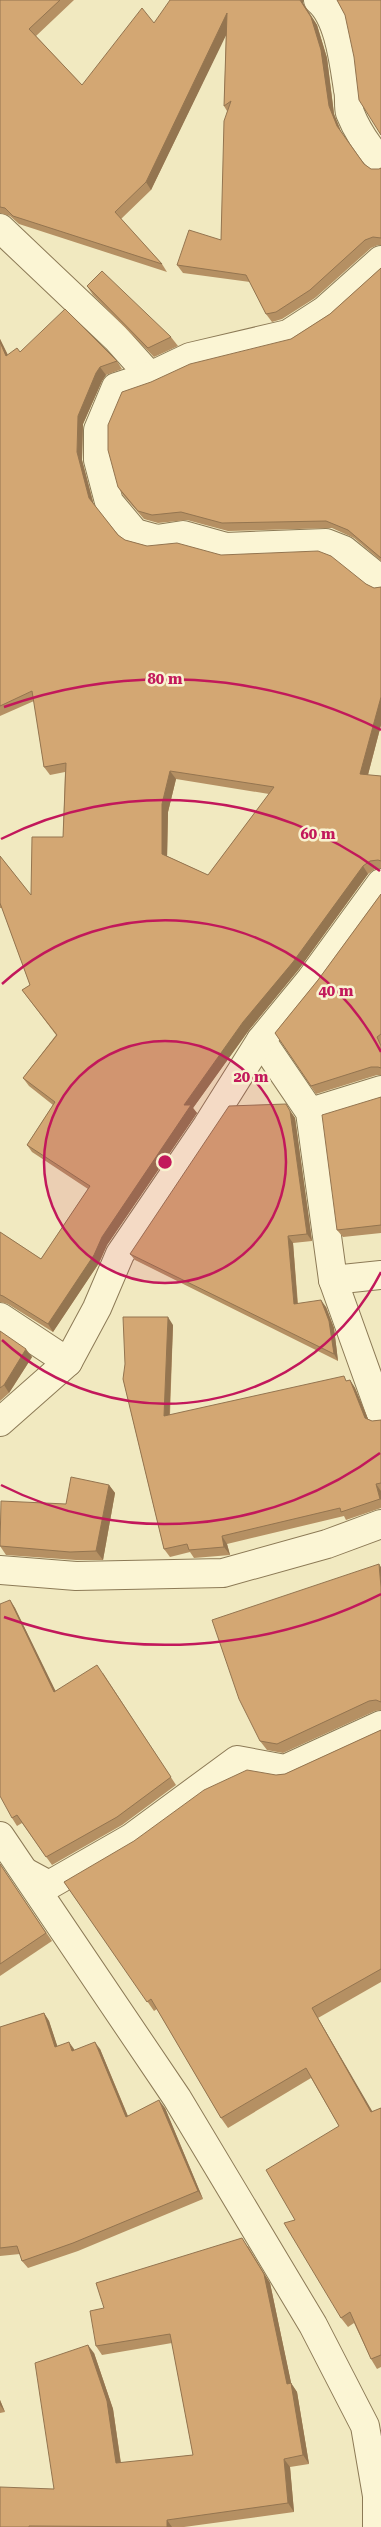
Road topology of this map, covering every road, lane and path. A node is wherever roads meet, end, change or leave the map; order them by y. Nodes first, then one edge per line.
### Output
1 (318, 0) edge
2 (381, 162) edge
3 (0, 228) edge
4 (381, 260) edge
5 (150, 376) junction
6 (381, 580) edge
7 (381, 883) edge
8 (261, 1040) junction
9 (381, 1090) edge
10 (310, 1112) junction
11 (381, 1275) edge
12 (333, 1280) junction
13 (0, 1317) edge
14 (68, 1362) junction
15 (381, 1414) edge
16 (0, 1422) edge
17 (381, 1524) edge
18 (0, 1570) edge
19 (381, 1725) edge
20 (0, 1836) edge
21 (25, 1872) junction
22 (377, 2527) edge

1 - 2 street
3 - 5 street
4 - 5 street
5 - 6 street
7 - 8 street
8 - 10 street
8 - 14 street
9 - 10 street
10 - 12 street
11 - 12 street
12 - 15 street
13 - 14 street
14 - 16 street
17 - 18 street
19 - 21 street
20 - 21 street
21 - 22 street

